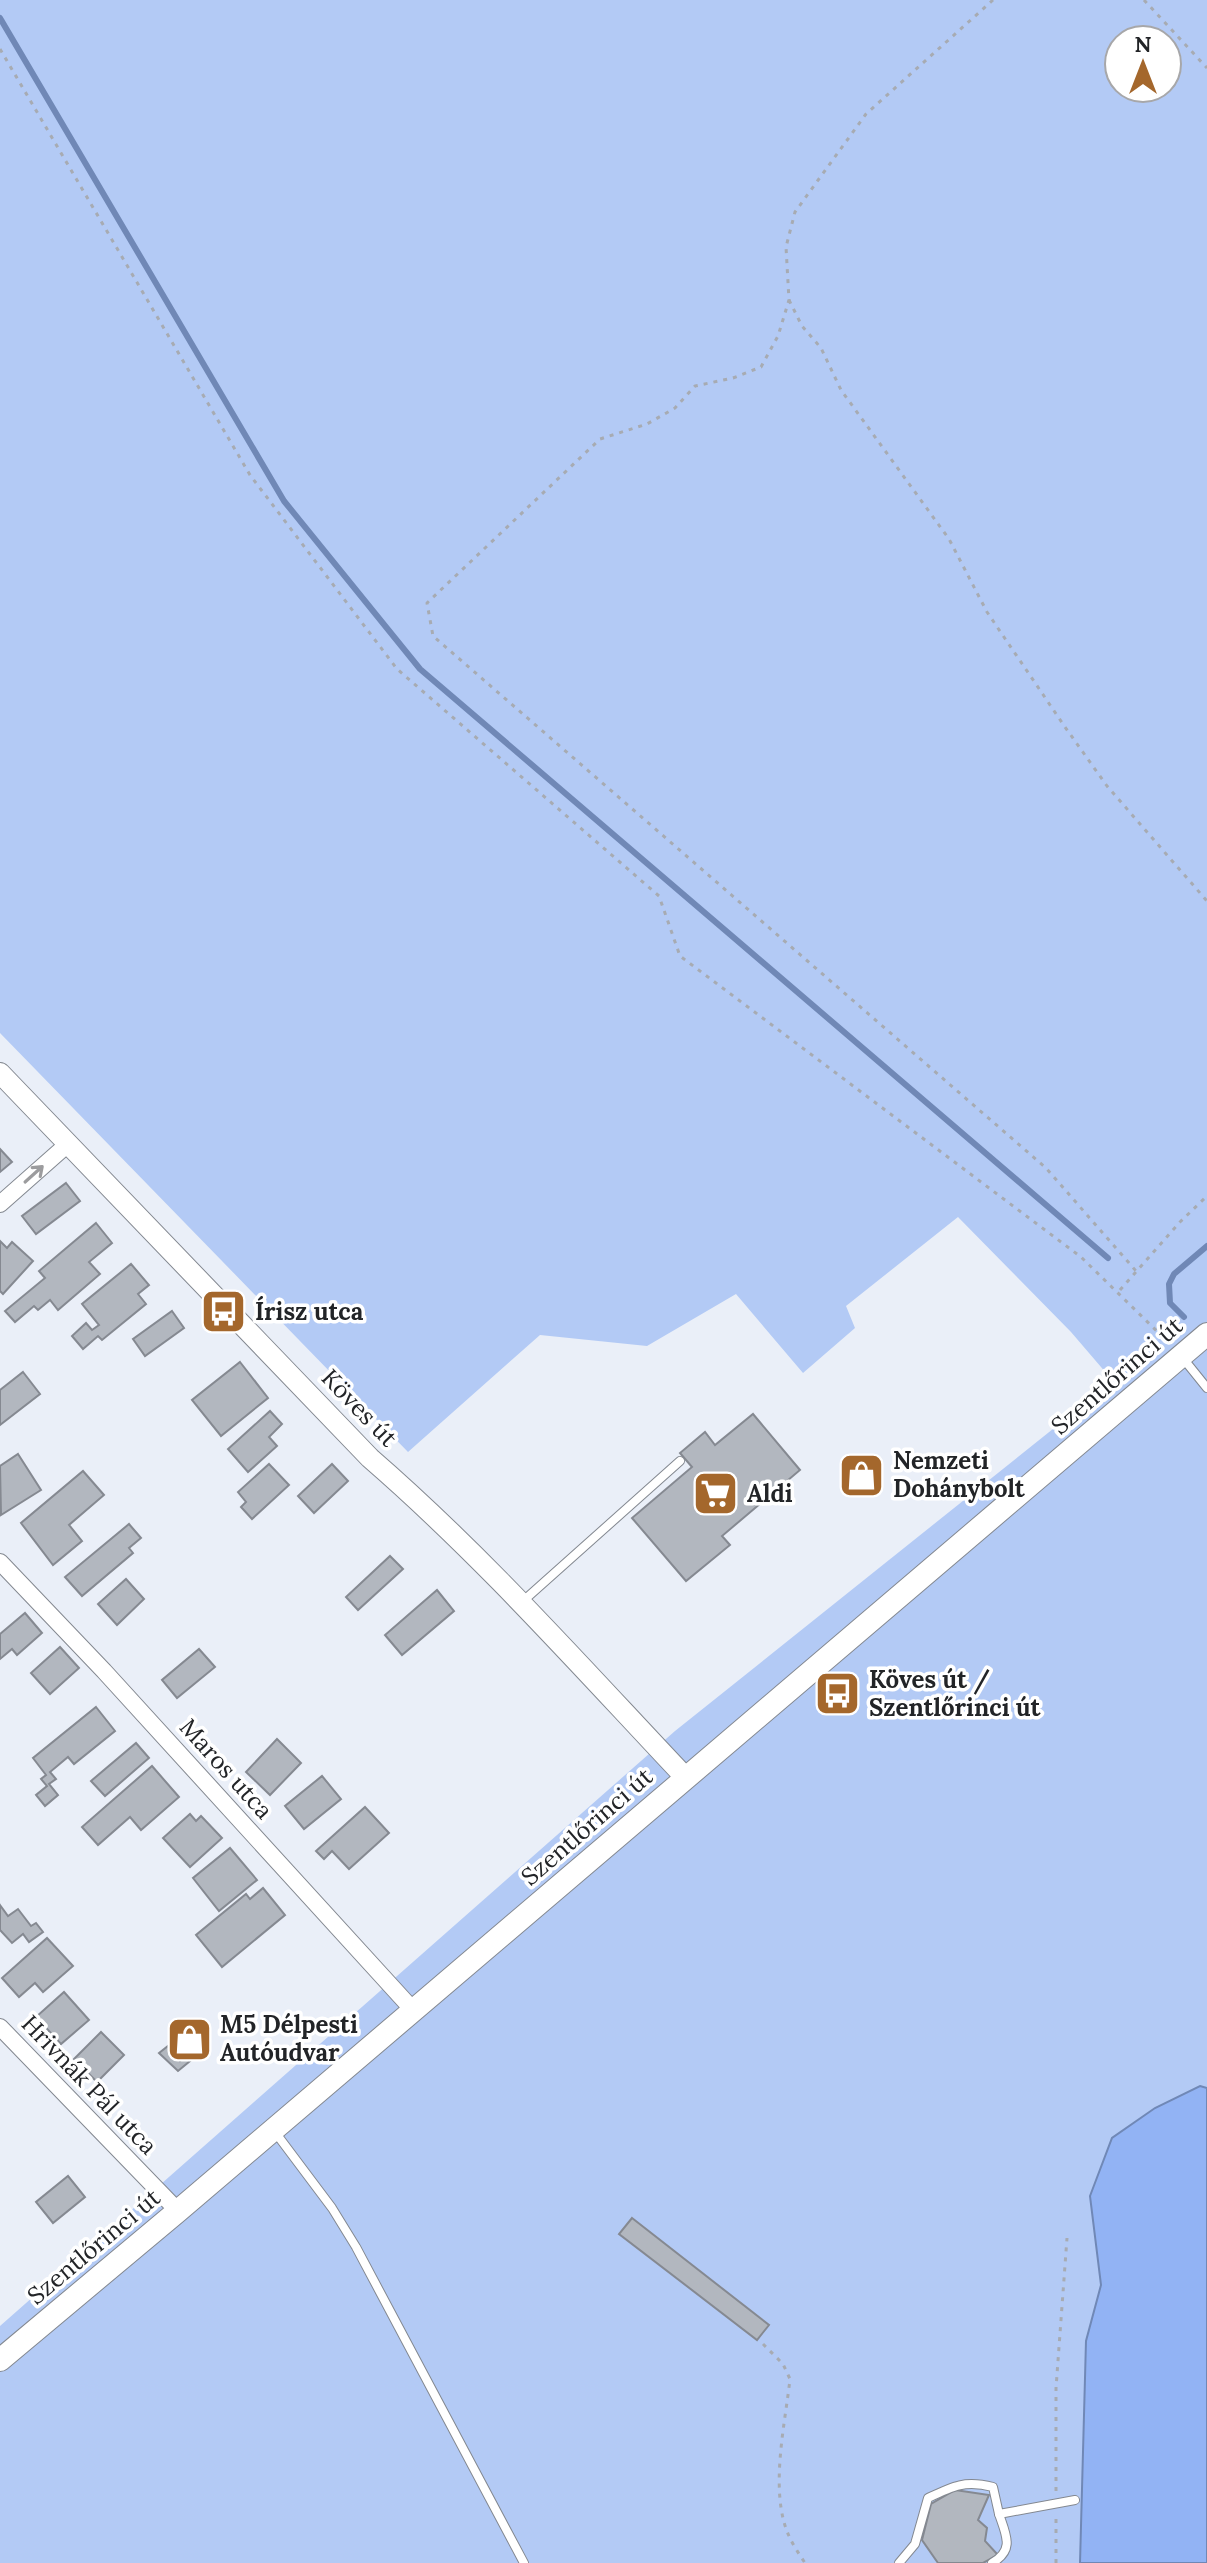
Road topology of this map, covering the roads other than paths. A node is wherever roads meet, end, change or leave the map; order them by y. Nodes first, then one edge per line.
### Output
1 (0, 1073) edge
2 (69, 1143) junction
3 (0, 1204) edge
4 (1207, 1334) edge
5 (1182, 1356) junction
6 (1207, 1388) edge
7 (680, 1461) dead end
8 (0, 1562) edge
9 (521, 1602) junction
10 (685, 1777) junction
11 (413, 2010) junction
12 (0, 2027) edge
13 (272, 2128) junction
14 (178, 2211) junction
15 (0, 2360) edge
16 (1075, 2500) dead end
17 (999, 2514) junction
18 (524, 2563) edge
19 (899, 2563) edge
20 (992, 2563) edge

1 - 2 street, Köves út
3 -> 2 street
2 - 9 street, Köves út
4 - 5 main road, Szentlőrinci út
5 - 6 lane
5 - 10 main road, Szentlőrinci út
7 - 9 lane
8 - 11 street, Maros utca
9 - 10 street, Köves út
10 - 11 main road, Szentlőrinci út
11 - 13 main road, Szentlőrinci út
12 - 14 street, Hrivnák Pál utca
13 - 14 main road, Szentlőrinci út
13 - 18 lane
14 - 15 main road, Szentlőrinci út
16 - 17 lane
17 - 19 lane
17 - 20 lane

